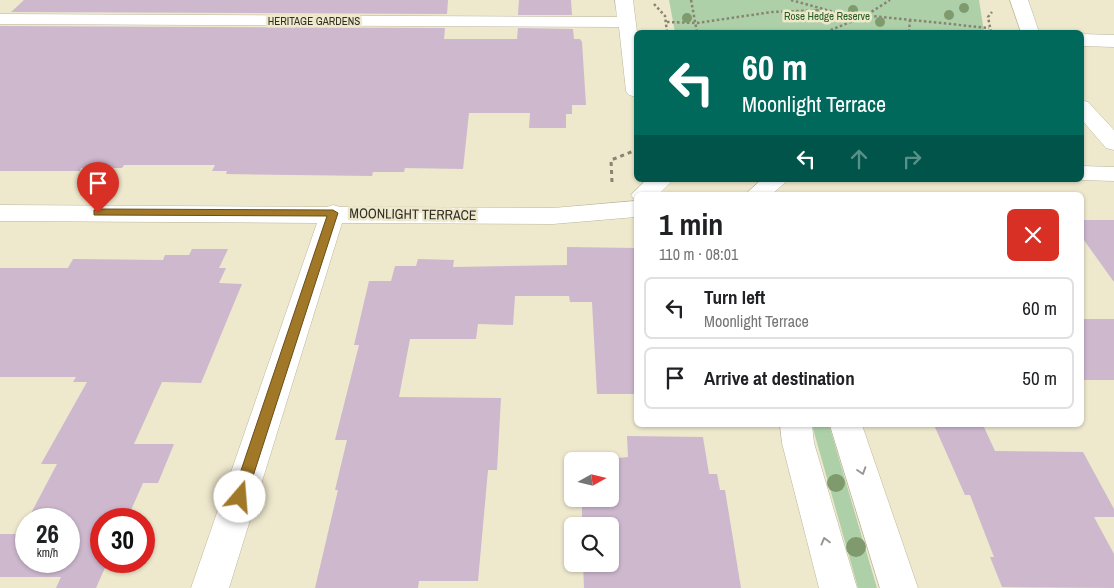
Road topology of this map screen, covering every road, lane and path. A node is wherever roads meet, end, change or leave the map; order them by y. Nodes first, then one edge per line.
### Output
1 (624, 0) edge
2 (691, 0) edge
3 (791, 0) edge
4 (890, 0) edge
5 (1019, 0) edge
6 (649, 2) dead end
7 (826, 10) junction
8 (865, 16) junction
9 (0, 19) edge
10 (910, 20) junction
11 (628, 22) junction
12 (667, 22) junction
13 (697, 23) junction
14 (989, 28) dead end
15 (666, 30) edge
16 (698, 30) edge
17 (831, 30) edge
18 (908, 30) edge
19 (1029, 30) edge
20 (1084, 40) edge
21 (1114, 41) edge
22 (634, 74) edge
23 (1084, 109) edge
24 (1114, 143) edge
25 (634, 151) edge
26 (1084, 173) edge
27 (1114, 174) edge
28 (659, 182) edge
29 (612, 183) dead end
30 (647, 192) edge
31 (629, 206) edge
32 (0, 213) edge
33 (333, 213) junction
34 (796, 427) edge
35 (847, 427) edge
36 (210, 588) edge
37 (838, 588) edge
38 (899, 588) edge

1 - 11 street
2 - 13 path
3 - 7 path
4 - 8 path
5 - 19 street
6 - 12 path
7 - 8 path
7 - 13 path
8 - 10 path
8 - 17 path
9 - 11 street, HERITAGE GARDENS
10 - 14 path
10 - 18 path
11 - 22 street
12 - 13 path
12 - 15 path
13 - 16 path
20 - 21 street
23 - 24 street
25 - 29 path
26 - 27 street
28 - 30 street
31 - 33 street, MOONLIGHT TERRACE
32 - 33 street, MOONLIGHT TERRACE
33 - 36 street
37 -> 34 street
35 -> 38 street

